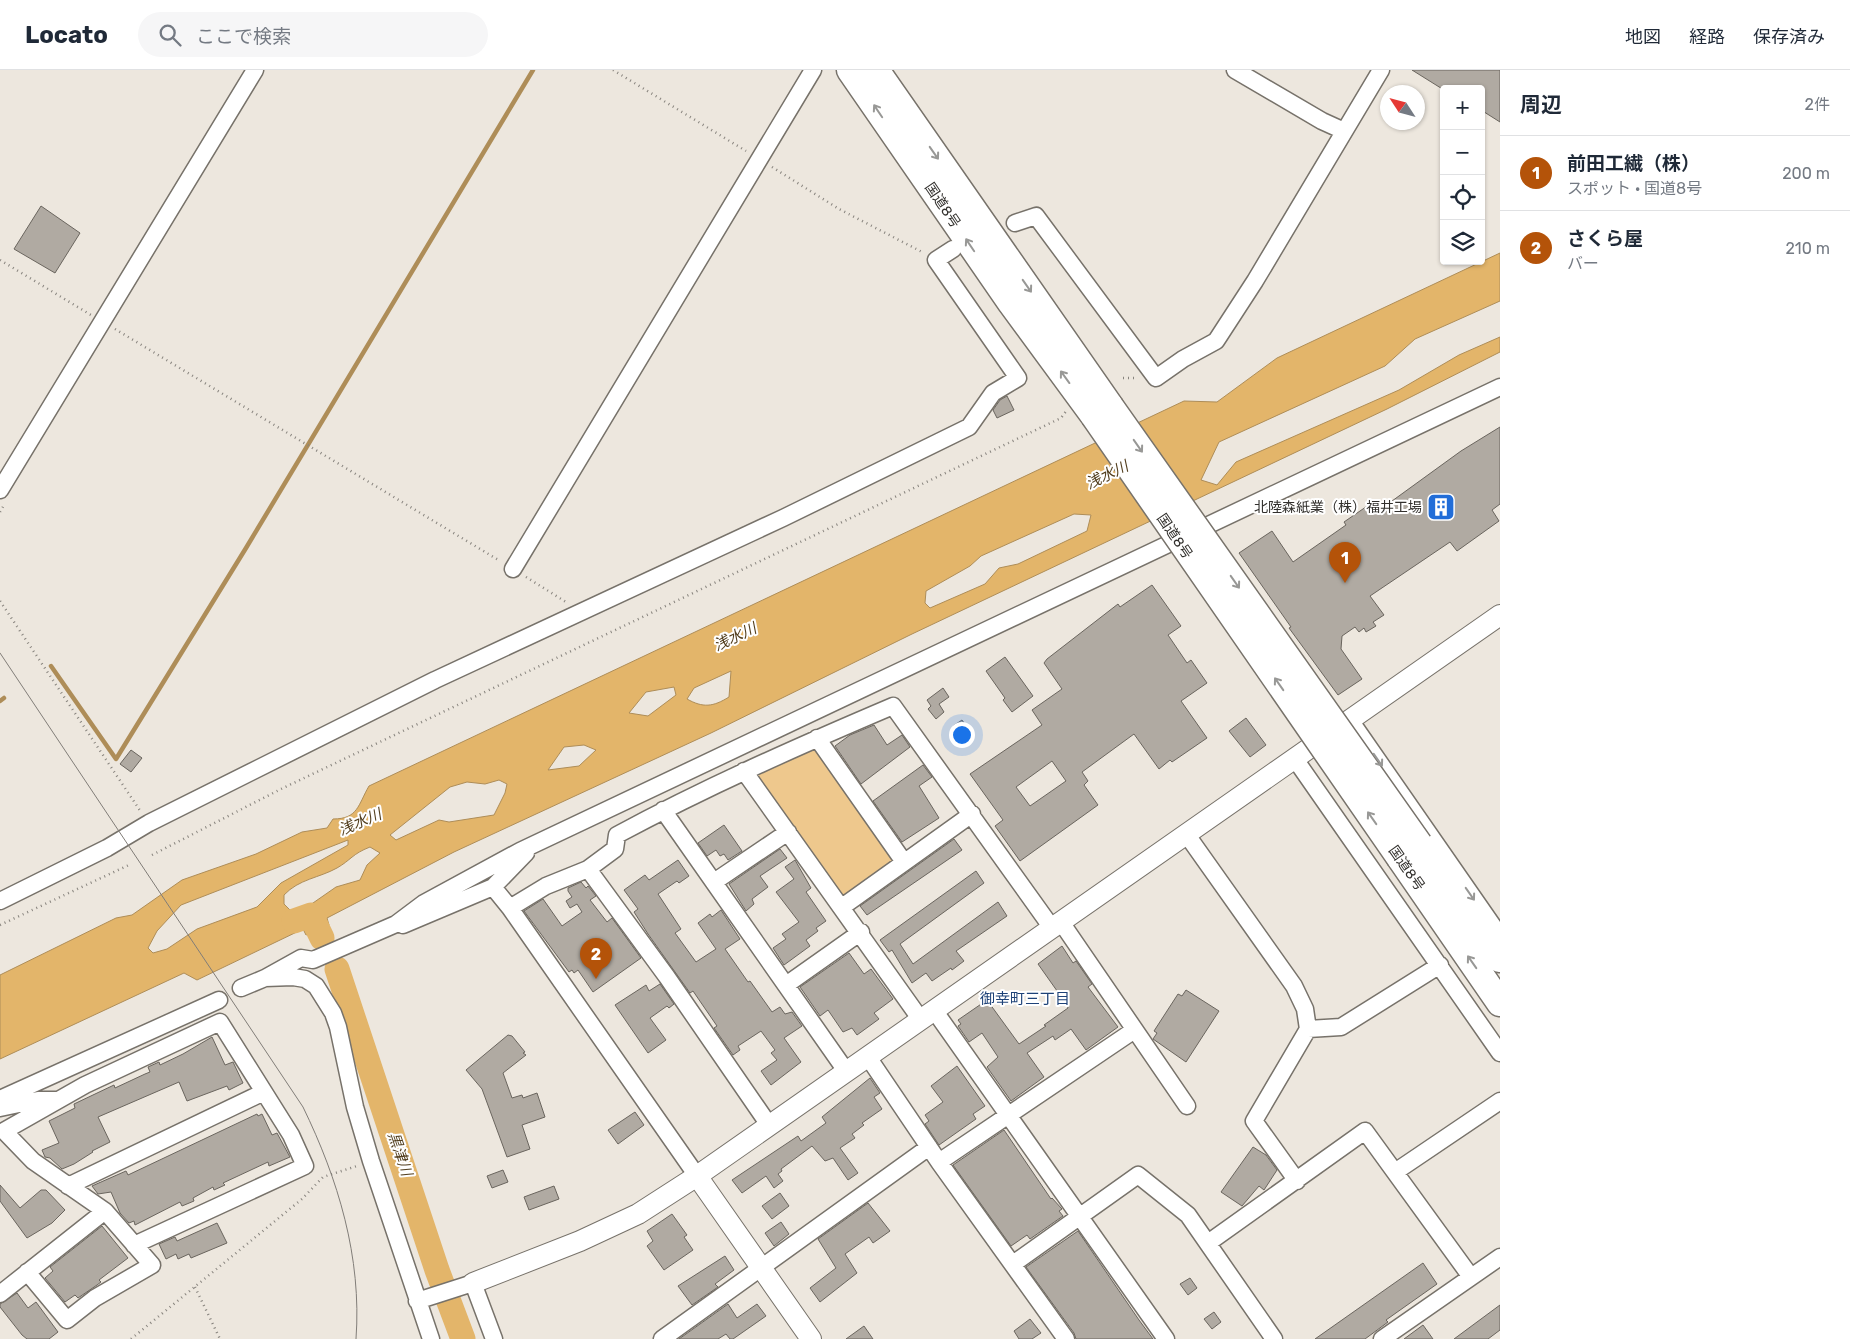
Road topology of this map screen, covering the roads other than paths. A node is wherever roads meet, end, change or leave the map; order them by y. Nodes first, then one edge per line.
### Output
1 (255, 70) edge
2 (813, 70) edge
3 (850, 70) edge
4 (876, 70) edge
5 (1235, 70) edge
6 (1381, 70) edge
7 (1344, 131) junction
8 (1015, 223) dead end
9 (953, 249) dead end
10 (1500, 386) edge
11 (1091, 410) junction
12 (0, 490) edge
13 (513, 569) road end
14 (1500, 615) edge
15 (1350, 720) junction
16 (817, 738) junction
17 (1295, 760) junction
18 (744, 771) junction
19 (663, 810) junction
20 (972, 814) junction
21 (788, 832) junction
22 (1187, 835) junction
23 (534, 844) junction
24 (1409, 851) junction
25 (904, 862) junction
26 (588, 869) junction
27 (714, 882) junction
28 (493, 887) junction
29 (0, 901) edge
30 (842, 907) junction
31 (510, 908) junction
32 (396, 924) junction
33 (1056, 925) junction
34 (860, 932) junction
35 (1500, 936) edge
36 (1500, 959) edge
37 (1440, 965) junction
38 (265, 978) junction
39 (786, 985) junction
40 (241, 988) dead end
41 (219, 1000) dead end
42 (1500, 1002) edge
43 (927, 1015) junction
44 (1308, 1029) junction
45 (1133, 1030) junction
46 (1500, 1053) edge
47 (868, 1056) junction
48 (846, 1071) junction
49 (264, 1092) junction
50 (0, 1099) edge
51 (58, 1100) junction
52 (1500, 1101) edge
53 (1187, 1106) dead end
54 (0, 1108) edge
55 (1009, 1114) junction
56 (769, 1125) junction
57 (929, 1147) junction
58 (939, 1162) junction
59 (1395, 1172) junction
60 (697, 1176) junction
61 (1297, 1181) junction
62 (68, 1186) junction
63 (105, 1212) junction
64 (1080, 1216) junction
65 (1208, 1244) junction
66 (134, 1245) junction
67 (1500, 1256) edge
68 (1013, 1264) junction
69 (761, 1266) junction
70 (27, 1272) junction
71 (1471, 1277) junction
72 (473, 1283) junction
73 (0, 1294) edge
74 (417, 1301) junction
75 (1060, 1337) edge
76 (431, 1339) edge
77 (494, 1339) edge
78 (662, 1339) edge
79 (811, 1339) edge
80 (1166, 1339) edge
81 (1274, 1339) edge
82 (1382, 1339) edge

1 - 12 street
2 - 13 street
11 -> 3 highway, 国道8号
4 -> 11 highway, 国道8号
5 - 7 street
6 - 7 street
7 - 8 street
9 - 29 street
10 - 23 street
11 - 24 highway, 国道8号, bridge
14 - 15 street
15 - 17 street
15 -> 35 street
16 - 18 street
16 - 20 street
16 - 25 street
17 - 22 street
17 - 37 street
18 - 19 street
18 - 21 street
19 - 26 street
19 - 27 street
20 - 25 street
20 - 33 street
21 - 27 street
21 - 30 street
22 - 33 street
22 - 44 street
23 - 28 street
23 - 32 street
24 - 36 highway, 国道8号
42 -> 24 highway, 国道8号
25 - 30 street
26 - 31 street
26 - 56 street
27 - 39 street
28 - 31 street
28 - 32 street
30 - 34 street
31 - 60 street
32 - 38 street
33 - 43 street
33 - 45 street
34 - 39 street
34 - 43 street
37 - 44 street
37 - 46 street
38 - 40 street
38 - 74 street
39 - 48 street
41 - 50 street
43 - 47 street
43 - 55 street
44 - 61 street
45 - 53 street
45 - 55 street
47 - 48 street
47 - 57 street
48 - 56 street
49 - 51 street
49 - 62 street
49 - 66 street
51 - 54 street
51 - 62 street
52 - 59 street
55 - 58 street
55 - 64 street
56 - 60 street
57 - 58 street
57 - 69 street
58 - 68 street
59 - 61 street
59 - 71 street
60 - 69 street
60 - 72 street
61 - 65 street
62 - 63 street
63 - 66 street
63 - 70 street
64 - 65 street
64 - 68 street
64 - 80 street
65 - 81 street
66 - 70 street
67 - 71 street
68 - 75 street
69 - 78 street
69 - 79 street
70 - 73 street
71 - 82 street
72 - 74 street
72 - 77 street
74 - 76 street

